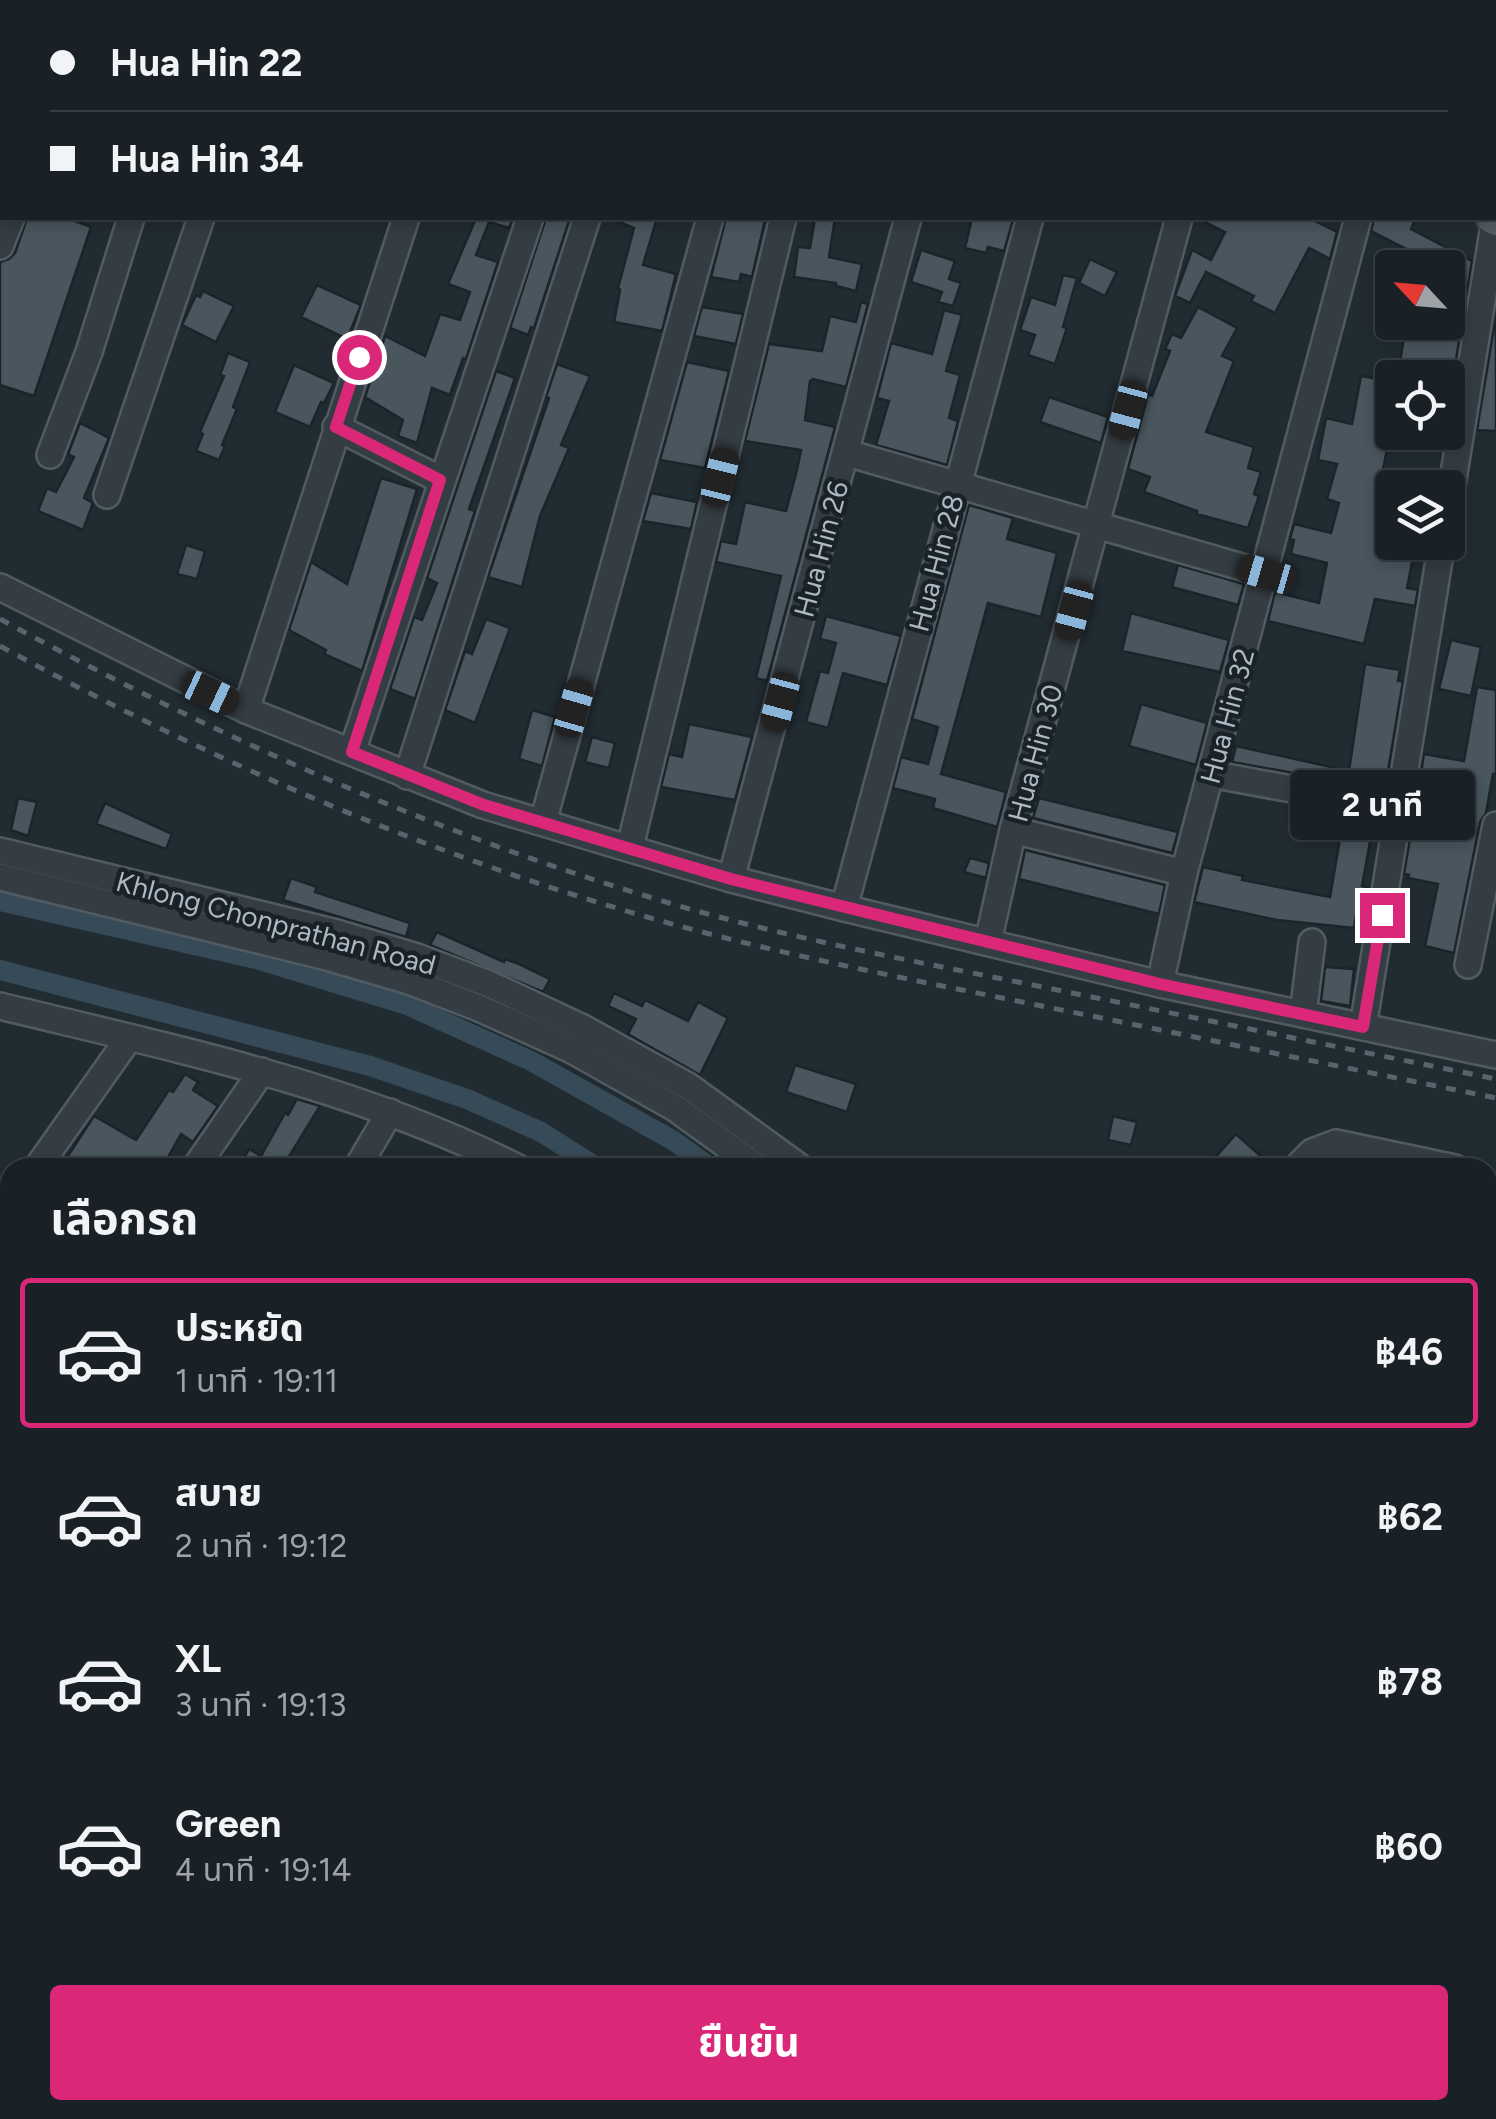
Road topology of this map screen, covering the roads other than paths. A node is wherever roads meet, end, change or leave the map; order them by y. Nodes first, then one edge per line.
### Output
1 (10, 220) edge
2 (130, 220) edge
3 (200, 220) edge
4 (405, 220) edge
5 (529, 220) edge
6 (585, 220) edge
7 (709, 220) edge
8 (783, 220) edge
9 (907, 220) edge
10 (1029, 220) edge
11 (1179, 220) edge
12 (1357, 220) edge
13 (1494, 220) edge
14 (0, 246) edge
15 (336, 427) junction
16 (847, 452) junction
17 (50, 456) dead end
18 (1454, 470) edge
19 (440, 480) junction
20 (957, 485) junction
21 (107, 495) dead end
22 (1096, 526) junction
23 (1439, 560) edge
24 (1266, 574) junction
25 (0, 587) edge
26 (246, 710) junction
27 (352, 752) junction
28 (1210, 774) junction
29 (407, 776) junction
30 (1335, 798) dead end
31 (543, 822) junction
32 (1496, 825) edge
33 (1013, 830) junction
34 (630, 847) junction
35 (0, 852) edge
36 (1184, 873) junction
37 (0, 877) edge
38 (731, 879) junction
39 (844, 908) junction
40 (988, 942) junction
41 (1312, 942) dead end
42 (1468, 965) dead end
43 (1160, 984) junction
44 (0, 1006) edge
45 (1303, 1014) junction
46 (1363, 1027) junction
47 (129, 1038) junction
48 (1496, 1055) edge
49 (262, 1071) junction
50 (390, 1112) junction
51 (43, 1158) edge
52 (202, 1158) edge
53 (363, 1158) edge
54 (495, 1158) edge
55 (744, 1158) edge
56 (787, 1158) edge
57 (1306, 1158) edge
58 (1396, 1158) edge

1 - 14 street
2 - 17 street
3 - 21 street
4 - 15 street
5 - 19 street
6 - 29 street
7 - 31 street
8 - 34 street
9 - 16 street, Hua Hin 26
10 - 20 street, Hua Hin 28
11 - 22 street, Hua Hin 30
12 - 24 street, Hua Hin 32
13 - 18 street
15 - 19 street
15 - 26 street
16 - 20 street
16 - 38 street, Hua Hin 26
19 - 27 street
20 - 22 street
20 - 39 street, Hua Hin 28
22 - 24 street
22 - 33 street, Hua Hin 30
23 - 46 street
24 - 28 street, Hua Hin 32
25 - 26 street
26 - 27 street
27 - 29 street
28 - 30 street
28 - 36 street, Hua Hin 32
29 - 31 street
31 - 34 street
32 - 42 street
33 - 36 street
33 - 40 street, Hua Hin 30
34 - 38 street
35 - 56 street, Khlong Chonprathan Road
36 - 43 street, Hua Hin 32
37 - 55 street, Khlong Chonprathan Road
38 - 39 street
39 - 40 street
40 - 43 street
41 - 45 street
43 - 45 street
44 - 47 street
45 - 46 street
46 - 48 street
47 - 49 street
47 - 51 street
49 - 50 street
49 - 52 street
50 - 53 street
50 - 54 street
57 - 58 street

